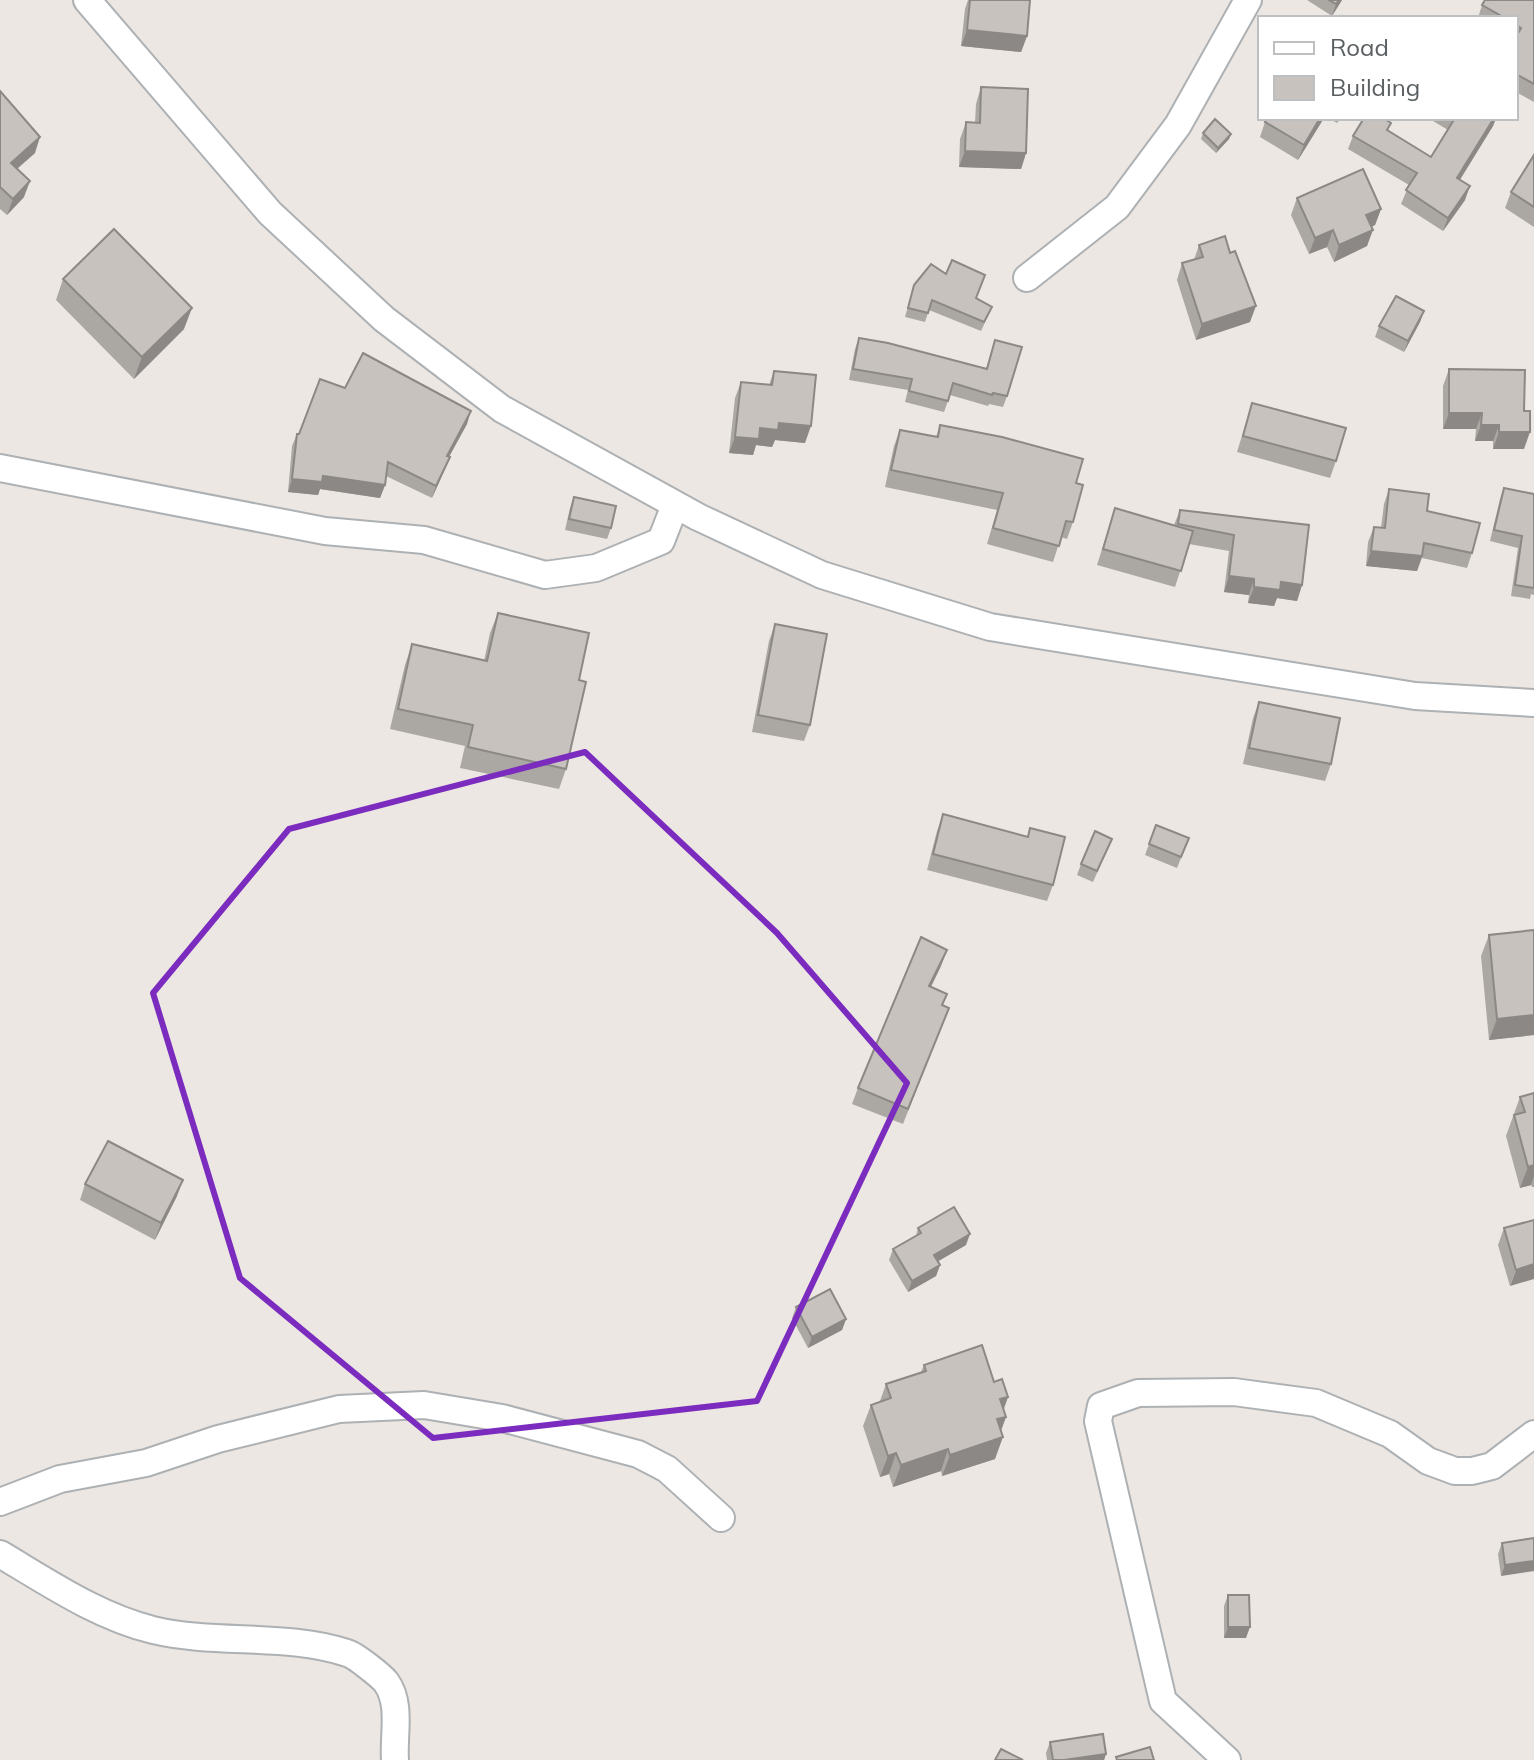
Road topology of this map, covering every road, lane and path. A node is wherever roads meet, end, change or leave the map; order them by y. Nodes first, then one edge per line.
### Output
1 (87, 0) edge
2 (1248, 0) edge
3 (1027, 278) dead end
4 (0, 468) edge
5 (675, 505) junction
6 (1534, 703) edge
7 (1534, 1434) edge
8 (0, 1502) edge
9 (721, 1518) dead end
10 (0, 1554) edge
11 (1210, 1751) edge
12 (395, 1760) edge
13 (1227, 1760) edge

1 - 5 street
2 - 3 street
4 - 5 street
5 - 6 street
7 - 11 street
8 - 9 street
10 - 12 street
11 - 13 street

